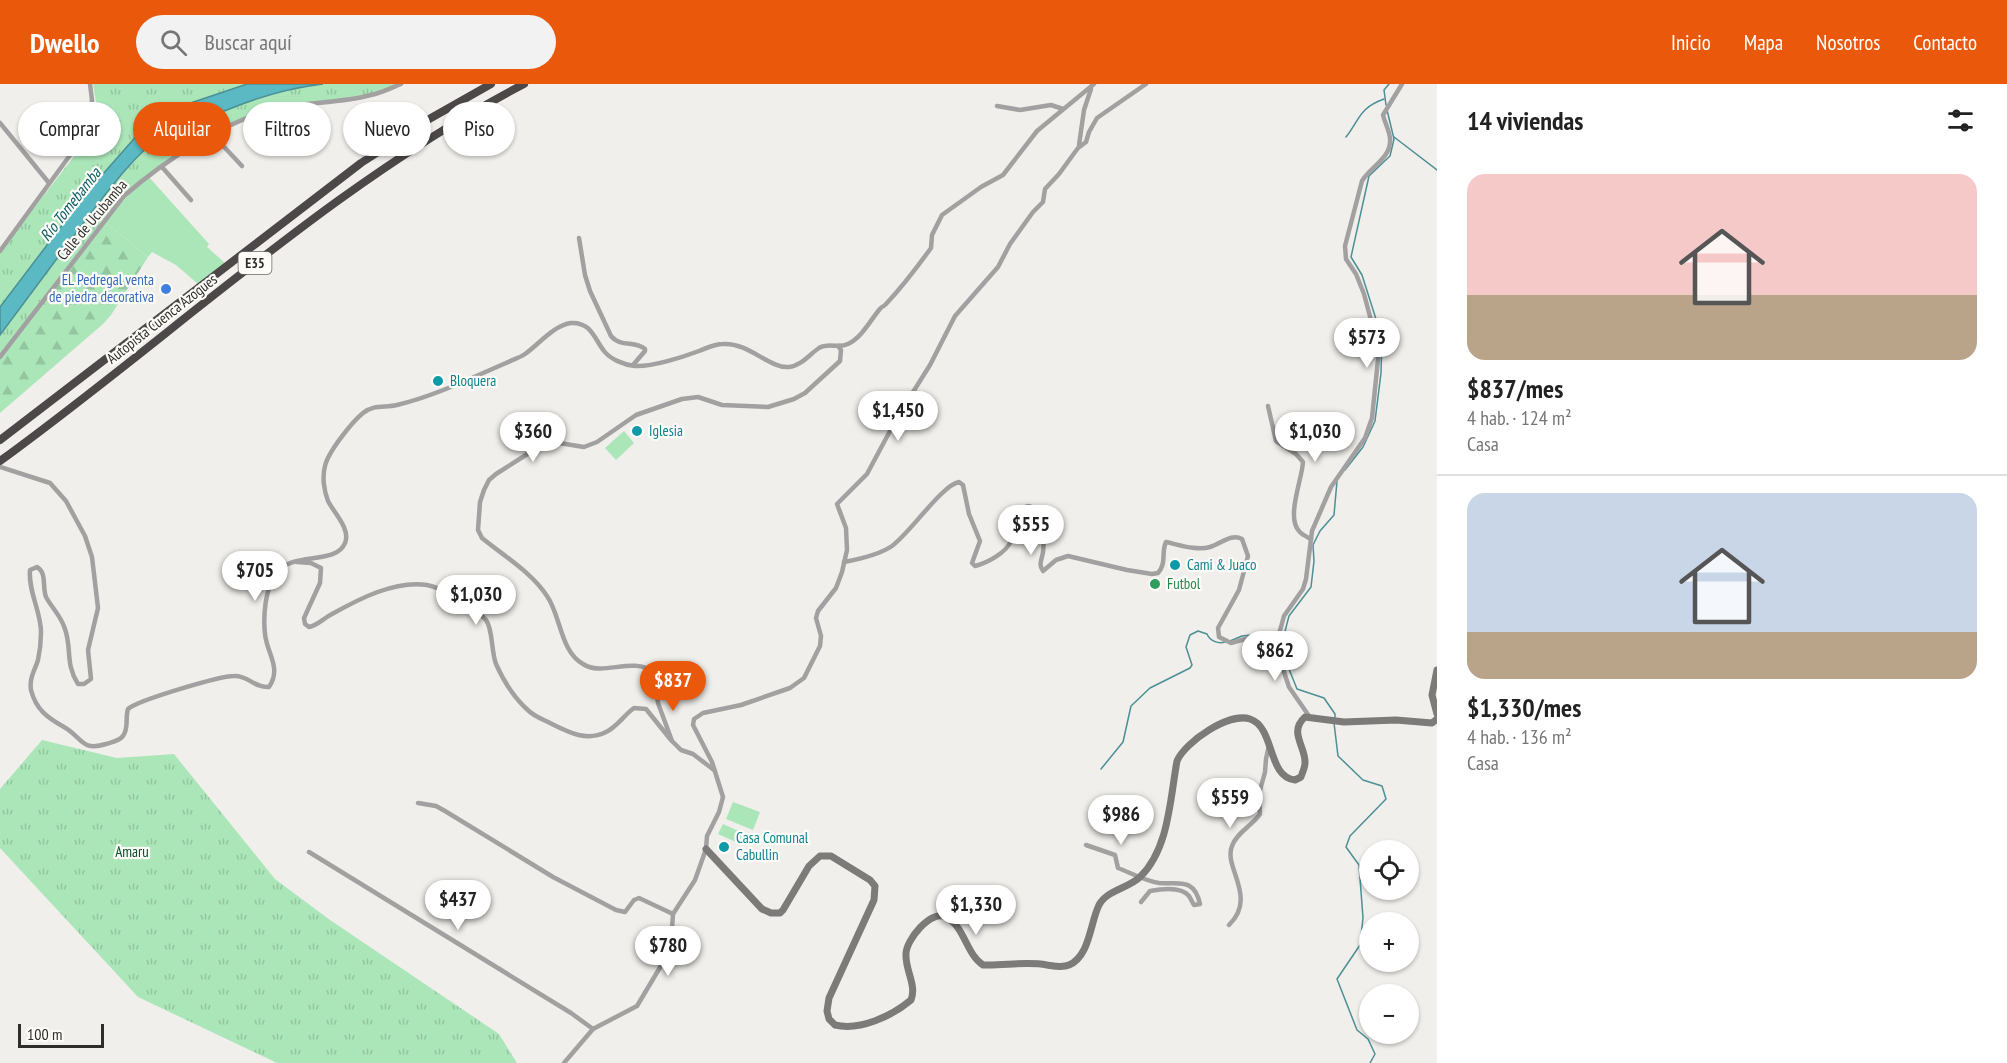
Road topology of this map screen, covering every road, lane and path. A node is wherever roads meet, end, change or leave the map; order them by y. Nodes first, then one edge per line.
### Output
1 (90, 84) edge
2 (401, 84) edge
3 (490, 84) edge
4 (524, 84) edge
5 (1146, 84) edge
6 (1402, 84) edge
7 (1093, 85) edge
8 (997, 106) dead end
9 (1063, 110) junction
10 (0, 123) edge
11 (231, 126) edge
12 (1078, 148) junction
13 (231, 154) edge
14 (177, 156) edge
15 (242, 166) dead end
16 (162, 167) junction
17 (49, 183) junction
18 (191, 201) dead end
19 (579, 238) dead end
20 (0, 251) edge
21 (838, 346) junction
22 (0, 357) edge
23 (633, 365) junction
24 (1268, 406) dead end
25 (0, 440) edge
26 (0, 460) edge
27 (0, 467) edge
28 (1311, 539) junction
29 (255, 557) dead end
30 (292, 561) junction
31 (844, 562) junction
32 (273, 580) junction
33 (1279, 635) junction
34 (1437, 670) edge
35 (1437, 714) edge
36 (1309, 716) junction
37 (1437, 719) edge
38 (672, 741) junction
39 (1269, 745) junction
40 (715, 772) junction
41 (418, 803) dead end
42 (1086, 845) dead end
43 (706, 849) junction
44 (309, 852) dead end
45 (1140, 877) junction
46 (1141, 902) dead end
47 (673, 914) junction
48 (1229, 925) dead end
49 (593, 1029) junction
50 (564, 1063) edge

1 - 17 street
2 - 11 street, Calle de Ucubamba
3 - 25 highway, Autopista Cuenca Azogues / E35
4 - 26 highway, Autopista Cuenca Azogues / E35
5 - 12 street
6 - 28 street
7 - 9 street
7 - 12 street
8 - 9 street
9 - 21 street
10 - 17 street
12 - 31 street
13 - 15 street
14 - 16 street, Calle de Ucubamba
16 - 18 street
16 - 22 street, Calle de Ucubamba
17 - 20 street
19 - 23 street
21 - 23 street
21 - 38 street
23 - 30 street
24 - 28 street
27 - 32 street
28 - 33 street
29 - 32 street
30 - 32 street
30 - 38 street
31 - 33 street
31 - 40 street
33 - 36 street
34 - 35 street
36 - 37 street
36 - 39 street
38 - 40 street
39 - 45 street
39 - 48 street
40 - 43 street
41 - 47 street
42 - 45 street
43 - 45 street
43 - 47 street
44 - 49 street
45 - 46 street
47 - 49 street
49 - 50 street

